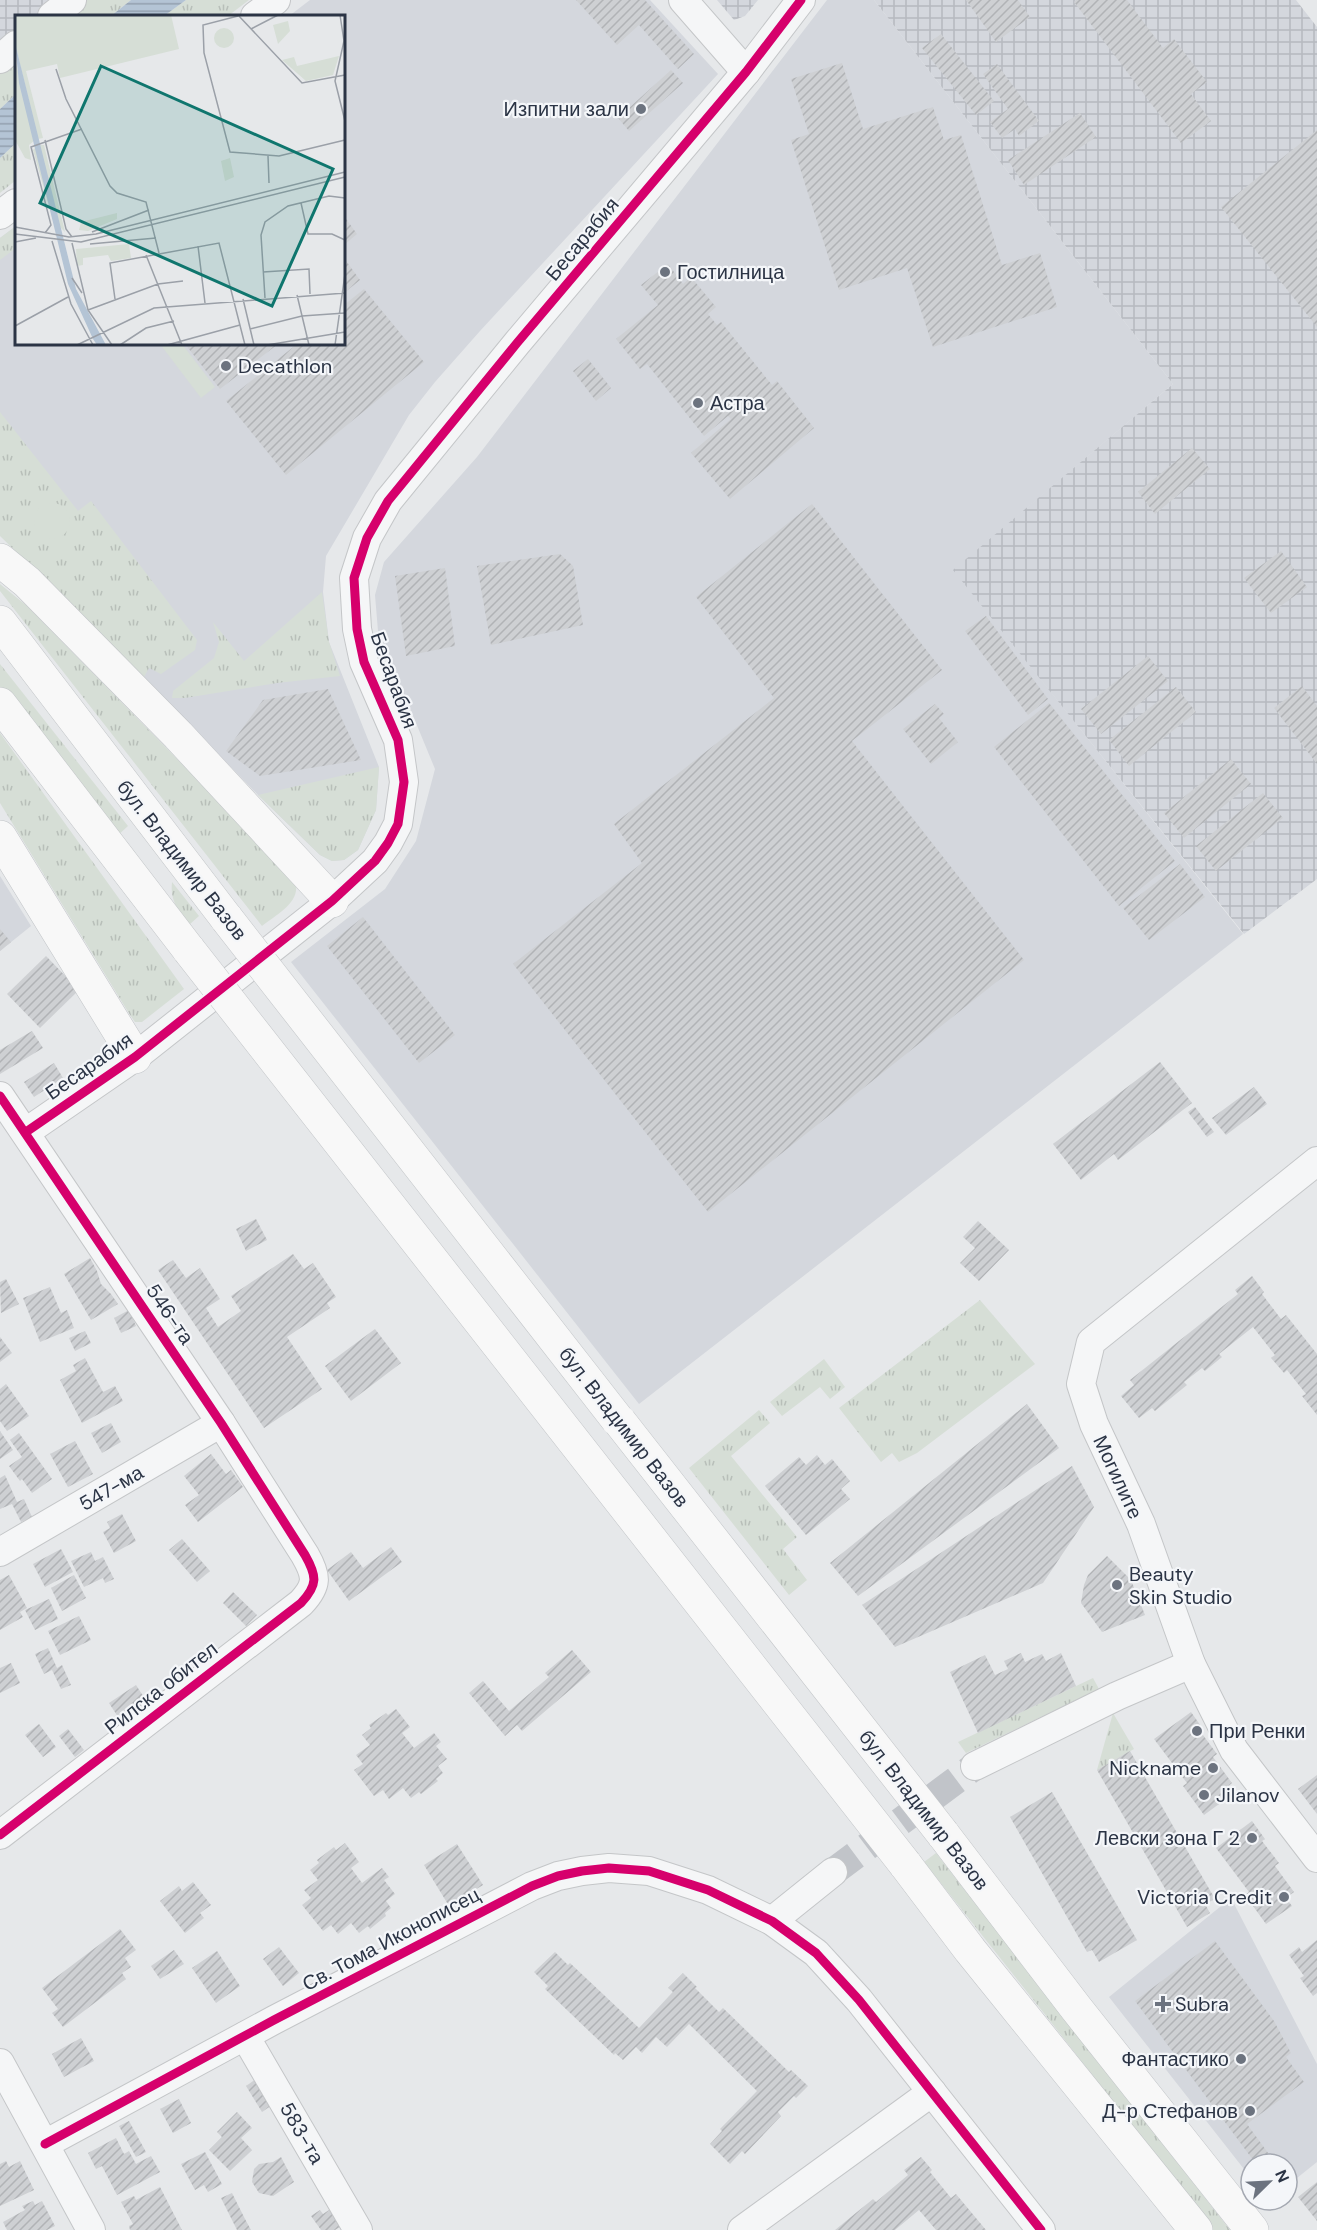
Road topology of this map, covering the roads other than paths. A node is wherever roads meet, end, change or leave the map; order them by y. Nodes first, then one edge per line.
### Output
1 (72, 0) edge
2 (276, 0) edge
3 (683, 0) edge
4 (801, 0) edge
5 (53, 15) edge
6 (256, 15) edge
7 (15, 46) edge
8 (0, 58) edge
9 (746, 72) junction
10 (15, 204) edge
11 (0, 216) edge
12 (0, 560) edge
13 (0, 622) edge
14 (0, 704) edge
15 (0, 837) edge
16 (332, 901) junction
17 (135, 1056) junction
18 (0, 1096) edge
19 (26, 1132) junction
20 (1317, 1161) edge
21 (221, 1423) junction
22 (0, 1552) edge
23 (305, 1555) joint
24 (1191, 1664) junction
25 (975, 1766) tunnel mouth
26 (0, 1835) edge
27 (1317, 1858) edge
28 (833, 1872) tunnel mouth
29 (772, 1921) junction
30 (246, 2036) junction
31 (0, 2063) edge
32 (932, 2092) junction
33 (45, 2144) junction
34 (91, 2230) edge
35 (358, 2230) edge
36 (742, 2230) edge
37 (1041, 2230) edge
38 (1196, 2230) edge
39 (1251, 2230) edge

1 - 5 street
2 - 6 street
3 - 9 street
4 - 9 street, Бесарабия
7 - 8 street
9 - 16 street, Бесарабия
10 - 11 street
12 - 16 main road
13 - 39 main road, бул. Владимир Вазов, bridge
14 - 38 main road, bridge
15 - 17 main road
16 - 17 street, Бесарабия
17 - 19 street, Бесарабия
18 - 19 street, 546-та
19 - 21 street, 546-та
20 - 24 street, Могилите
21 - 22 street, 547-ма
21 - 23 street, 546-та
23 - 26 street, Рилска обител
24 - 25 street
24 - 27 street, Могилите
28 - 29 street
29 - 30 street, Св. Тома Иконописец
29 - 32 street, Св. Тома Иконописец
30 - 33 street, Св. Тома Иконописец
30 - 35 street, 583-та
31 - 33 street
32 - 36 street
32 - 37 street, Св. Тома Иконописец
33 - 34 street

